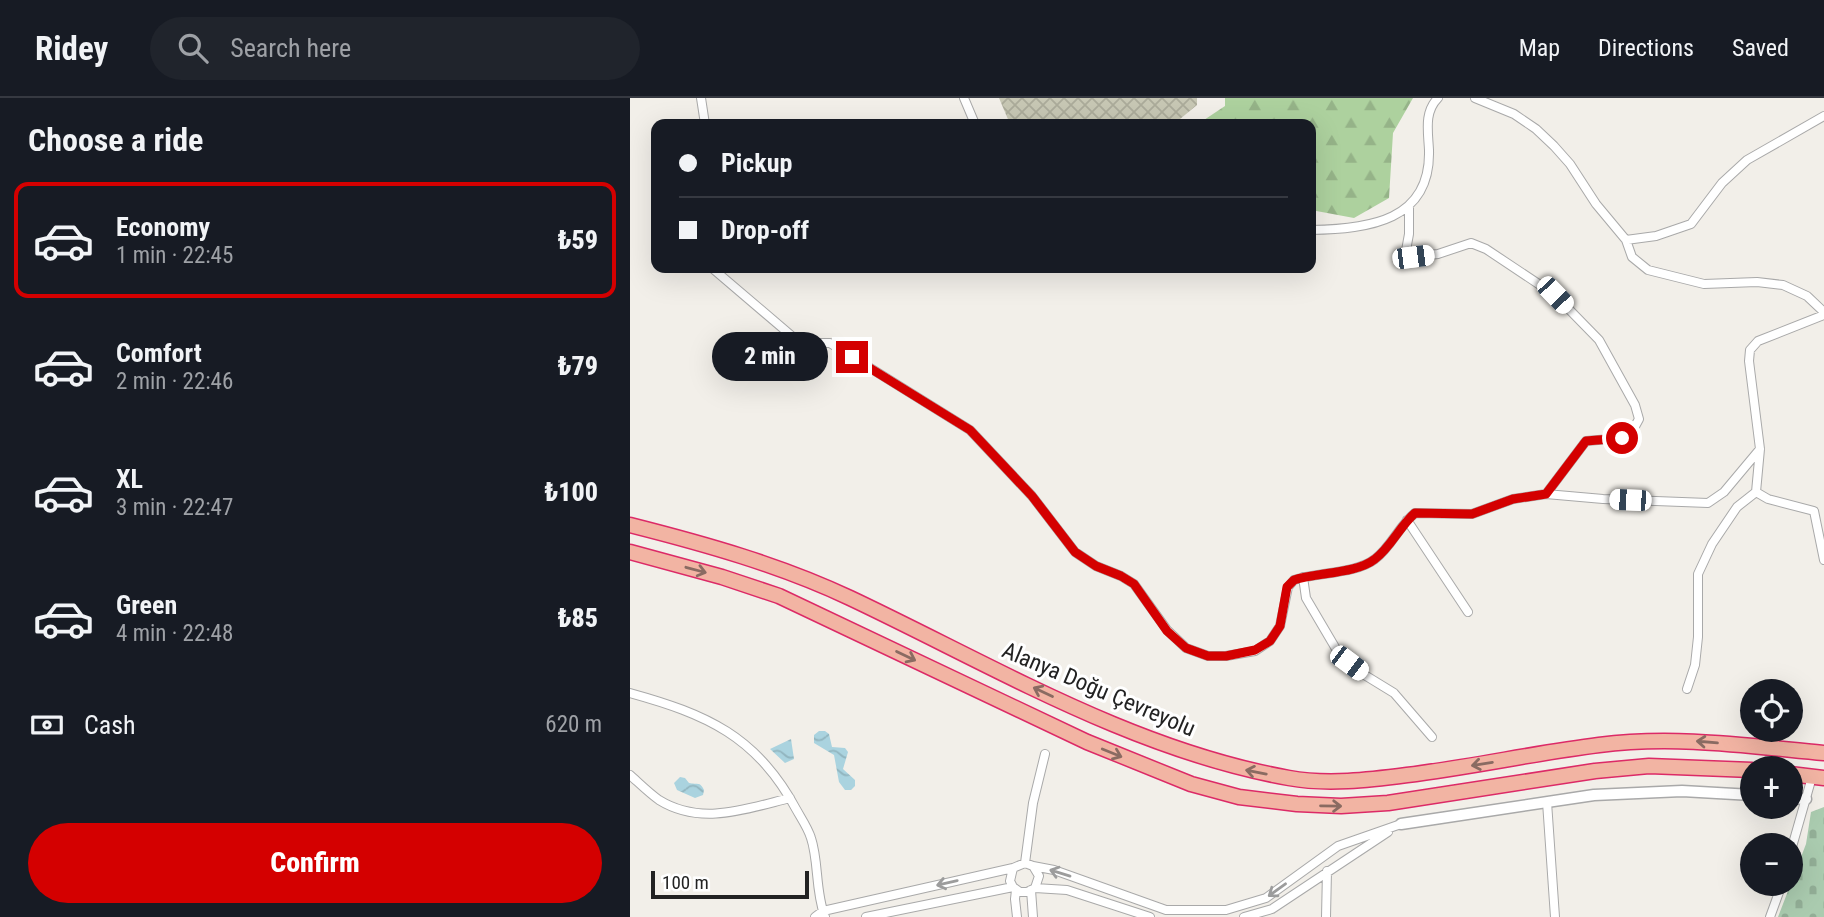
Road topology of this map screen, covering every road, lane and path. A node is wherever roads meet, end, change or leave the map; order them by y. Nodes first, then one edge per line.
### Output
1 (701, 98) edge
2 (964, 98) edge
3 (1438, 98) edge
4 (1475, 98) edge
5 (1824, 116) edge
6 (704, 119) edge
7 (973, 119) edge
8 (1409, 208) junction
9 (1316, 229) edge
10 (1626, 240) junction
11 (718, 273) edge
12 (1824, 314) edge
13 (1760, 449) junction
14 (1756, 492) junction
15 (1546, 494) junction
16 (1824, 510) edge
17 (1814, 511) junction
18 (1407, 520) junction
19 (630, 525) edge
20 (630, 552) edge
21 (1824, 561) edge
22 (1303, 577) junction
23 (1468, 612) dead end
24 (1687, 689) dead end
25 (630, 693) edge
26 (1432, 737) dead end
27 (1824, 753) edge
28 (1045, 754) dead end
29 (1740, 769) edge
30 (630, 775) edge
31 (1818, 777) edge
32 (1740, 794) edge
33 (790, 797) junction
34 (1803, 799) edge
35 (1806, 799) junction
36 (1547, 802) junction
37 (1401, 824) junction
38 (1796, 833) edge
39 (1029, 865) junction
40 (1013, 868) junction
41 (1327, 871) junction
42 (1015, 888) junction
43 (1033, 889) junction
44 (1778, 896) edge
45 (824, 914) edge
46 (815, 917) edge
47 (866, 917) edge
48 (1017, 917) edge
49 (1033, 917) edge
50 (1150, 917) edge
51 (1244, 917) edge
52 (1326, 917) edge
53 (1555, 917) edge
54 (1770, 917) edge

1 - 6 street
2 - 7 street
3 - 8 street
4 - 10 street
5 - 10 street
8 - 9 street
8 - 15 street
10 - 12 street
11 - 22 street
12 - 13 street
13 - 14 street
13 - 15 street
14 - 17 street
14 - 24 street
15 - 18 street
16 - 17 street
17 - 21 street
18 - 22 street
18 - 23 street
27 -> 19 highway, Alanya Doğu Çevreyolu
20 -> 29 highway
22 - 26 street
25 - 33 street
28 - 39 street
30 - 33 street
31 - 35 street
32 - 36 street
33 - 45 street
34 - 35 street
35 - 38 street
36 - 37 street
36 - 53 street
37 -> 39 street
37 - 41 street
39 - 40 street
39 - 43 street
40 - 42 street
40 -> 45 street
41 - 51 street
41 - 52 street
42 - 43 street
42 - 47 street
42 - 48 street
43 - 49 street
43 - 50 street
44 - 54 street
45 - 46 street

